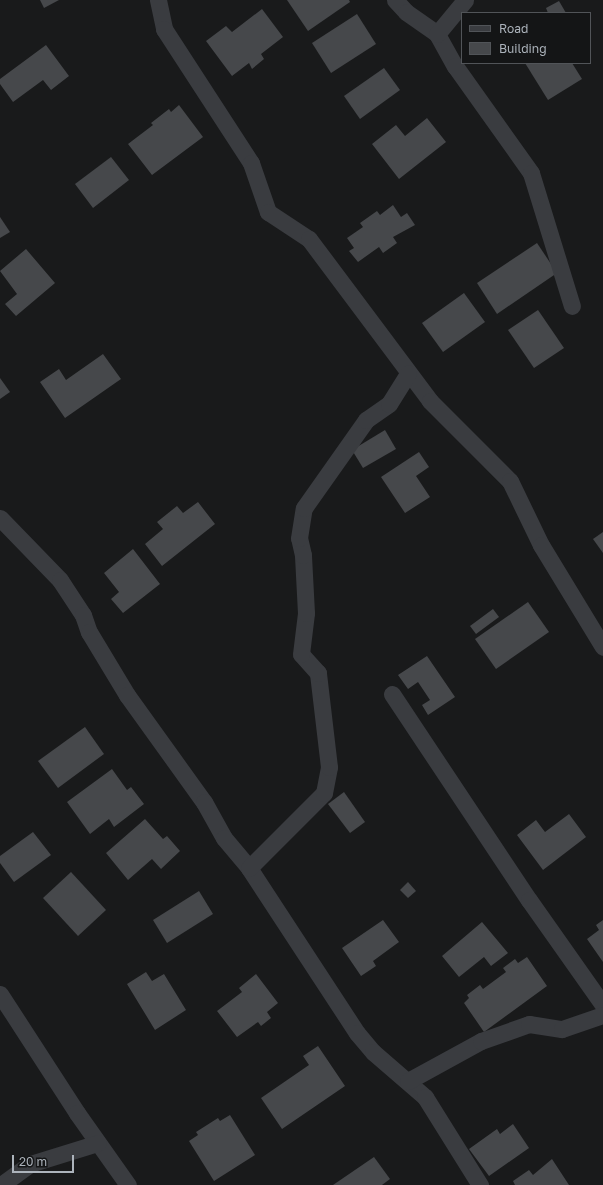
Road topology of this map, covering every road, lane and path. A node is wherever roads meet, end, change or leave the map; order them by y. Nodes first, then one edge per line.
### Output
1 (158, 0) edge
2 (395, 0) edge
3 (465, 0) edge
4 (437, 34) junction
5 (572, 306) dead end
6 (408, 373) junction
7 (0, 518) edge
8 (603, 647) edge
9 (392, 694) dead end
10 (249, 868) junction
11 (0, 994) edge
12 (603, 1005) edge
13 (603, 1015) edge
14 (408, 1082) junction
15 (98, 1143) junction
16 (1, 1185) edge
17 (128, 1185) edge
18 (480, 1185) edge

1 - 6 street
2 - 4 street
3 - 4 street
4 - 5 street
6 - 8 street
6 - 10 street
7 - 10 street
9 - 12 street
10 - 14 street
11 - 15 street
13 - 14 street
14 - 18 street
15 - 16 street
15 - 17 street

